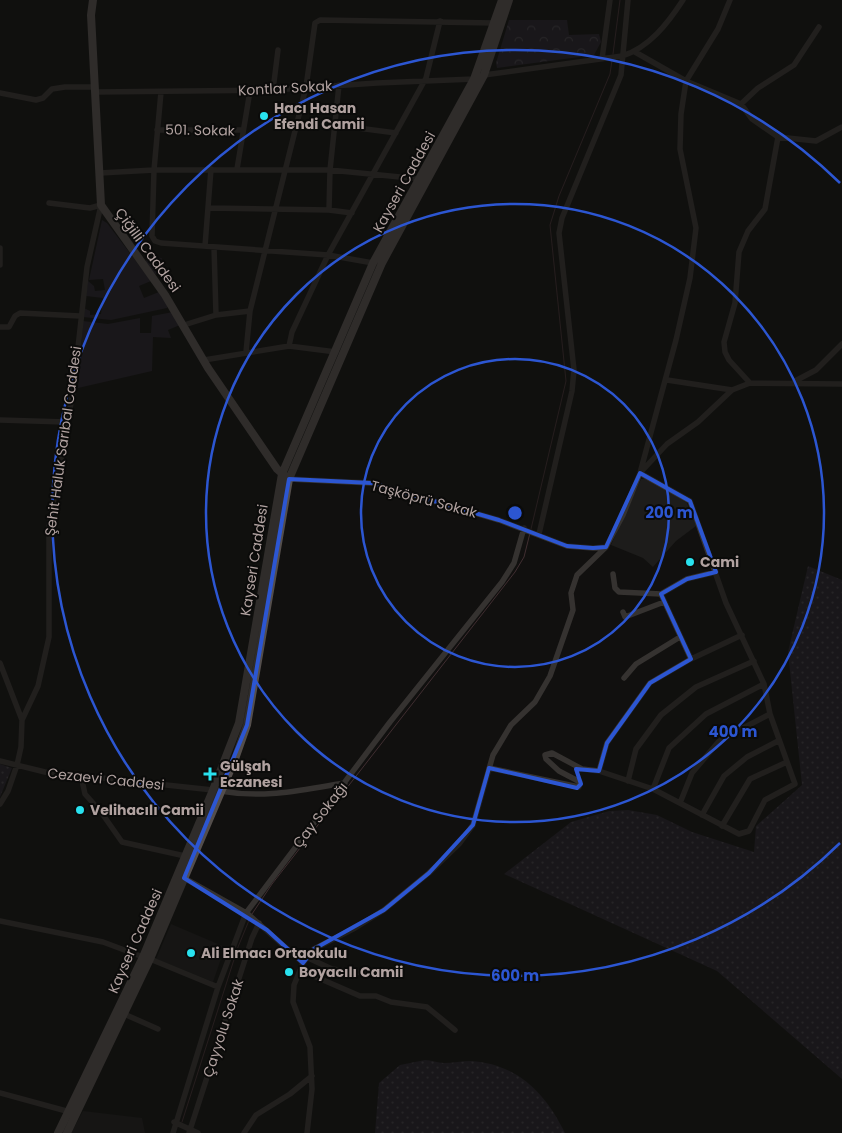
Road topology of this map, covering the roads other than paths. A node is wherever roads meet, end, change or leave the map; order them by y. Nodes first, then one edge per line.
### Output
1 (93, 0) edge
2 (502, 0) edge
3 (510, 0) edge
4 (610, 0) edge
5 (628, 0) edge
6 (683, 0) edge
7 (730, 0) edge
8 (440, 21) junction
9 (494, 23) junction
10 (819, 27) dead end
11 (278, 50) dead end
12 (635, 52) junction
13 (622, 56) junction
14 (602, 59) junction
15 (484, 75) junction
16 (474, 79) junction
17 (424, 81) junction
18 (686, 81) junction
19 (339, 85) junction
20 (306, 87) junction
21 (96, 89) junction
22 (273, 90) junction
23 (250, 91) junction
24 (161, 92) junction
25 (0, 93) edge
26 (741, 104) junction
27 (334, 125) junction
28 (842, 127) edge
29 (158, 130) junction
30 (243, 130) junction
31 (396, 133) junction
32 (778, 137) junction
33 (236, 169) junction
34 (154, 170) junction
35 (211, 170) junction
36 (286, 170) junction
37 (330, 170) junction
38 (100, 173) junction
39 (375, 173) junction
40 (420, 179) junction
41 (48, 203) dead end
42 (102, 205) junction
43 (208, 208) junction
44 (276, 209) junction
45 (329, 210) junction
46 (352, 213) junction
47 (205, 246) junction
48 (214, 247) junction
49 (0, 248) edge
50 (265, 250) junction
51 (328, 255) junction
52 (373, 263) junction
53 (0, 265) edge
54 (250, 311) junction
55 (216, 315) junction
56 (80, 316) junction
57 (184, 325) junction
58 (0, 327) edge
59 (842, 344) edge
60 (289, 346) junction
61 (246, 352) junction
62 (336, 352) junction
63 (204, 360) junction
64 (667, 380) junction
65 (793, 382) junction
66 (750, 383) junction
67 (842, 384) edge
68 (732, 390) junction
69 (0, 420) edge
70 (66, 422) junction
71 (640, 473) junction
72 (286, 476) junction
73 (525, 528) junction
74 (539, 534) junction
75 (606, 547) junction
76 (716, 572) junction
77 (613, 574) dead end
78 (660, 594) junction
79 (664, 602) junction
80 (622, 612) dead end
81 (742, 635) junction
82 (680, 637) junction
83 (691, 659) junction
84 (754, 661) junction
85 (0, 662) edge
86 (624, 678) dead end
87 (764, 684) junction
88 (770, 714) junction
89 (22, 720) junction
90 (778, 741) junction
91 (0, 761) edge
92 (787, 762) junction
93 (17, 765) junction
94 (489, 768) junction
95 (599, 771) junction
96 (81, 776) junction
97 (628, 781) junction
98 (345, 783) junction
99 (654, 790) junction
100 (217, 791) junction
101 (680, 803) junction
102 (0, 804) edge
103 (702, 815) junction
104 (722, 826) junction
105 (185, 856) junction
106 (184, 878) junction
107 (247, 914) junction
108 (0, 921) edge
109 (258, 922) junction
110 (306, 957) junction
111 (147, 958) junction
112 (303, 963) junction
113 (300, 970) junction
114 (363, 973) dead end
115 (218, 987) junction
116 (124, 1014) junction
117 (158, 1028) dead end
118 (455, 1030) dead end
119 (312, 1076) junction
120 (0, 1094) edge
121 (70, 1112) junction
122 (175, 1122) junction
123 (187, 1129) edge
124 (58, 1133) edge
125 (67, 1133) edge
126 (172, 1133) edge
127 (198, 1133) edge
128 (244, 1133) edge
129 (307, 1133) edge

1 - 21 main road, Çiğilli Caddesi
2 - 9 main road, Kayseri Caddesi
3 - 15 main road, Kayseri Caddesi
4 - 14 street
5 - 13 street
6 - 12 street
7 - 18 street
8 - 9 street
8 - 17 street
8 - 20 street
9 - 16 main road, Kayseri Caddesi
10 - 26 street
11 - 22 street
12 - 13 street, Kontlar Sokak
12 - 18 street
13 - 14 street, Kontlar Sokak
13 - 74 street
14 - 15 street, Kontlar Sokak
15 - 16 street, Kontlar Sokak
15 - 72 main road, Kayseri Caddesi
16 - 17 street, Kontlar Sokak
16 - 40 main road, Kayseri Caddesi
17 - 19 street, Kontlar Sokak
17 - 31 street
18 - 26 street
18 - 64 street
19 - 20 street, Kontlar Sokak
19 - 27 street
20 - 22 street, Kontlar Sokak
20 - 36 street
21 - 24 street, Kontlar Sokak
21 - 25 street, Kontlar Sokak
21 - 38 main road, Çiğilli Caddesi
22 - 23 street, Kontlar Sokak
23 - 24 street, Kontlar Sokak
23 - 30 street
24 - 29 street
26 - 32 street
27 - 31 street
27 - 37 street
28 - 32 street
29 - 30 street, 501. Sokak
29 - 34 street
30 - 33 street
31 - 39 street
32 - 66 street
33 - 35 street
33 - 36 street
34 - 35 street
34 - 38 street
34 - 47 street
35 - 43 street
36 - 37 street
36 - 44 street
37 - 39 street
37 - 45 street
38 - 42 main road, Çiğilli Caddesi
39 - 40 street
39 - 46 street
40 - 52 main road, Kayseri Caddesi
41 - 42 street
42 - 56 street, Şehit Haluk Sarıbal Caddesi
42 - 57 main road, Çiğilli Caddesi
43 - 44 street
43 - 47 street
44 - 45 street
44 - 50 street
45 - 46 street
46 - 51 street
47 - 48 street
48 - 50 street
48 - 55 street
49 - 53 street
50 - 51 street
50 - 54 street
51 - 52 street
51 - 60 street
52 - 62 main road, Kayseri Caddesi
54 - 55 street
54 - 61 street
55 - 57 street
56 - 58 street
56 - 70 street, Şehit Haluk Sarıbal Caddesi
57 - 63 main road, Çiğilli Caddesi
59 - 65 street
60 - 61 street
60 - 62 street
61 - 63 street
62 - 72 main road, Kayseri Caddesi
63 - 72 main road, Çiğilli Caddesi
64 - 68 street
64 - 71 street
65 - 66 street
65 - 67 street
66 - 68 street
68 - 71 street
69 - 70 street
70 - 89 street, Şehit Haluk Sarıbal Caddesi
71 - 75 street
71 - 76 street
72 - 73 street, Taşköprü Sokak
72 - 100 main road, Kayseri Caddesi
73 - 74 street, Taşköprü Sokak
73 - 98 street, Çay Sokağı
74 - 75 street, Taşköprü Sokak
75 - 94 street
76 - 78 street
76 - 81 street
77 - 78 street
78 - 79 street
79 - 80 street
79 - 82 street
81 - 83 street
81 - 84 street
82 - 83 street
82 - 86 street
83 - 95 street
84 - 87 street
84 - 97 street
85 - 89 street
87 - 88 street
87 - 99 street
88 - 90 street
88 - 101 street
89 - 93 street, Şehit Haluk Sarıbal Caddesi
90 - 92 street
90 - 103 street
91 - 93 street, Cezaevi Caddesi
92 - 104 street
92 - 104 street
93 - 96 street, Cezaevi Caddesi
93 - 102 street, Şehit Haluk Sarıbal Caddesi
94 - 95 street
94 - 110 street
95 - 97 street
96 - 100 street, Cezaevi Caddesi
96 - 105 street
97 - 99 street
98 - 100 street, Cezaevi Caddesi
98 - 107 street, Çay Sokağı
99 - 101 street
100 - 105 main road, Kayseri Caddesi
100 - 106 main road, Kayseri Caddesi
101 - 103 street
103 - 104 street
105 - 111 main road, Kayseri Caddesi
106 - 107 street
106 - 111 main road, Kayseri Caddesi
107 - 109 street
107 - 115 street, Çay Sokağı
108 - 111 street
109 - 112 street
109 - 123 street, Çayyolu Sokak
110 - 112 street
110 - 114 street
111 - 115 street
111 - 116 main road, Kayseri Caddesi
111 - 121 main road, Kayseri Caddesi
112 - 113 street
113 - 118 street
113 - 119 street
115 - 122 street, Çay Sokağı
116 - 117 street
116 - 125 main road, Kayseri Caddesi
119 - 128 street
119 - 129 street
120 - 121 street
121 - 124 main road, Kayseri Caddesi
122 - 123 street
122 - 126 street, Çay Sokağı
123 - 127 street

